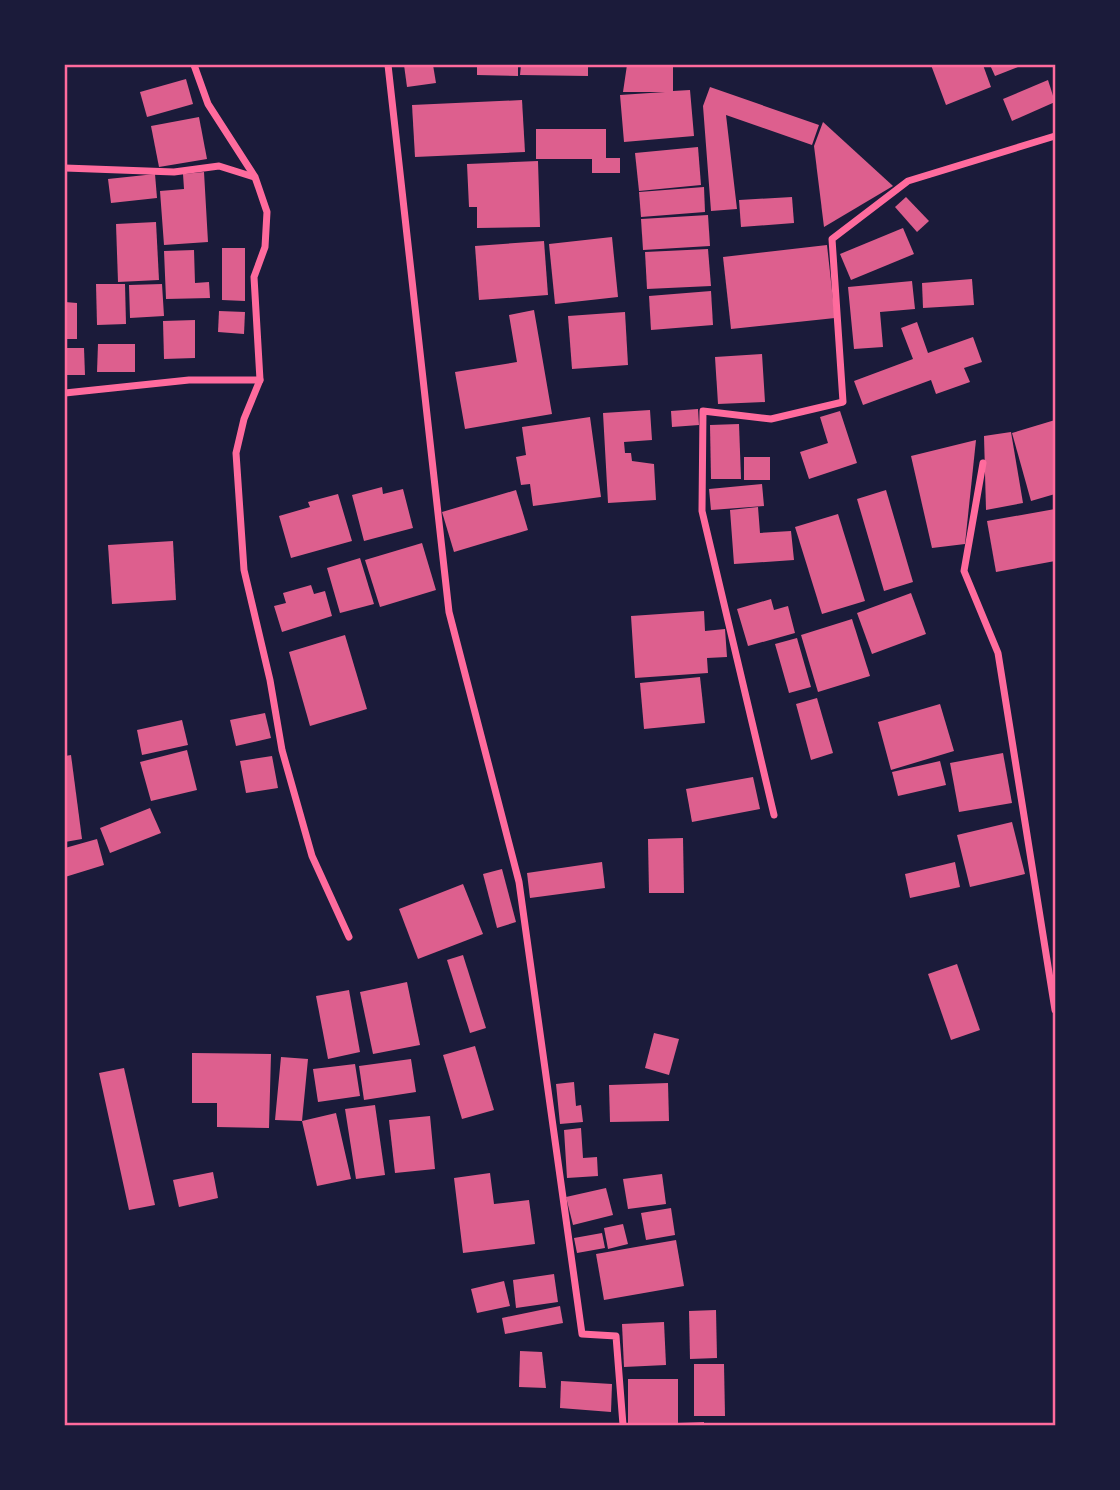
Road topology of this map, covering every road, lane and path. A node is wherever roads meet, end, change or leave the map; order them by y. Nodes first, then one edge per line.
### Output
1 (194, 65) edge
2 (388, 65) edge
3 (1055, 136) edge
4 (65, 168) edge
5 (255, 177) junction
6 (260, 380) junction
7 (65, 393) edge
8 (983, 463) dead end
9 (774, 815) dead end
10 (349, 937) dead end
11 (1055, 1010) edge
12 (623, 1425) edge

1 - 5 street
2 - 12 street
3 - 9 street
4 - 5 street
5 - 6 street
6 - 7 street
6 - 10 street
8 - 11 street

